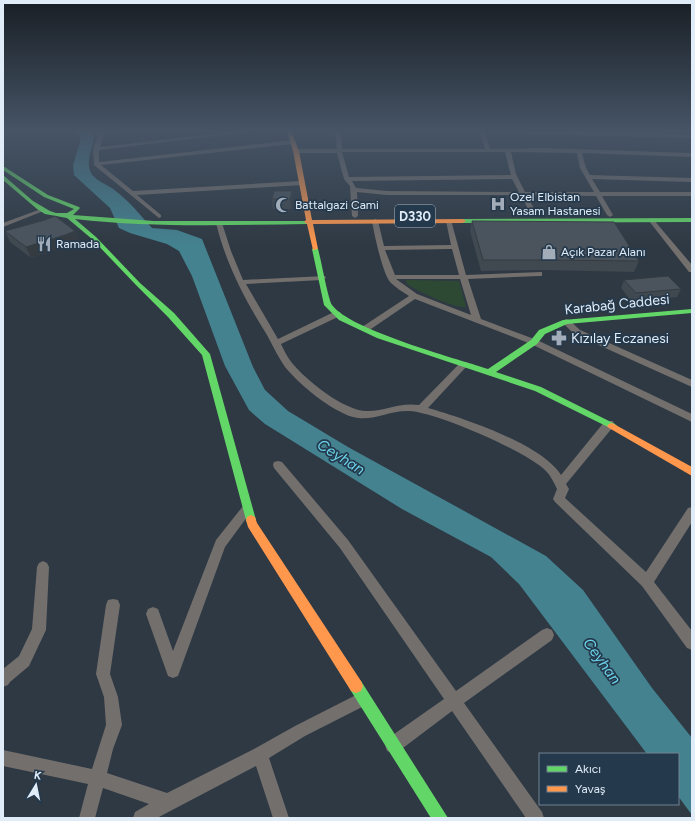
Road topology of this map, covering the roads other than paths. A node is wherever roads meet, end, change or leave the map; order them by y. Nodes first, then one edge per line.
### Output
1 (5, 169) edge
2 (102, 169) edge
3 (299, 169) edge
4 (344, 169) edge
5 (513, 169) edge
6 (585, 169) edge
7 (3, 177) edge
8 (515, 177) junction
9 (589, 177) junction
10 (347, 178) junction
11 (692, 180) edge
12 (302, 183) junction
13 (353, 190) junction
14 (133, 193) junction
15 (523, 194) junction
16 (598, 194) junction
17 (692, 194) edge
18 (73, 206) junction
19 (46, 211) junction
20 (534, 215) junction
21 (610, 215) junction
22 (692, 215) edge
23 (159, 216) junction
24 (355, 216) junction
25 (66, 217) junction
26 (111, 218) junction
27 (309, 219) junction
28 (652, 220) junction
29 (692, 220) edge
30 (376, 221) junction
31 (449, 221) junction
32 (219, 223) junction
33 (3, 224) edge
34 (455, 247) junction
35 (381, 248) junction
36 (692, 270) edge
37 (539, 274) dead end
38 (391, 277) junction
39 (322, 278) junction
40 (463, 278) junction
41 (242, 282) junction
42 (414, 296) junction
43 (692, 311) edge
44 (337, 314) junction
45 (478, 320) junction
46 (566, 322) junction
47 (365, 329) junction
48 (534, 342) junction
49 (276, 343) junction
50 (464, 364) junction
51 (490, 373) junction
52 (692, 384) edge
53 (421, 409) junction
54 (692, 418) edge
55 (609, 424) junction
56 (278, 465) dead end
57 (692, 472) edge
58 (560, 484) junction
59 (247, 509) junction
60 (692, 512) edge
61 (43, 567) dead end
62 (647, 582) junction
63 (113, 605) dead end
64 (153, 614) dead end
65 (547, 634) dead end
66 (692, 643) edge
67 (3, 680) edge
68 (363, 699) junction
69 (455, 701) junction
70 (393, 745) junction
71 (260, 755) junction
72 (3, 758) edge
73 (96, 778) junction
74 (168, 802) junction
75 (86, 818) edge
76 (141, 818) edge
77 (281, 818) edge
78 (440, 818) edge
79 (536, 818) edge

1 - 18 main road, D330
2 - 14 street
3 - 12 main road
4 - 10 street
5 - 8 street
6 - 9 street
7 - 19 main road, D330
8 - 10 street
8 - 15 street
9 - 11 street
9 - 16 street
10 - 13 street
12 - 14 street
12 - 27 main road
13 - 15 street
13 - 24 street
14 - 23 street
15 - 16 street
15 - 20 street
16 - 17 street
16 - 21 street
18 - 19 main road
18 - 25 main road
18 - 26 main road, D330
19 - 25 main road, D330
19 - 33 street
20 - 21 main road, D330
20 - 24 main road, D330
21 - 22 main road, D330
23 - 26 main road, D330
23 - 27 main road, D330
24 - 27 main road, D330
25 - 26 main road, D330
25 - 59 main road
26 - 32 main road, D330
27 - 30 main road, D330
27 - 32 main road, D330
27 - 39 main road
28 - 29 main road, D330
28 - 31 main road, D330
28 - 36 street
30 - 31 main road, D330
30 - 35 street
31 - 34 street
32 - 41 street
34 - 35 street
34 - 40 street
35 - 38 street
37 - 40 street
38 - 40 street
38 - 42 street
39 - 41 street
39 - 44 main road
40 - 45 street
41 - 49 street
42 - 45 street
42 - 47 street
43 - 46 main road, Karabağ Caddesi
44 - 47 main road
44 - 49 street
45 - 48 street
46 - 48 main road, Karabağ Caddesi
46 - 52 street
47 - 50 main road
48 - 51 main road, Karabağ Caddesi
48 - 54 street
49 - 53 street
50 - 51 main road
50 - 53 street
51 - 55 main road
53 - 58 street
55 - 57 main road
55 - 58 street
56 - 69 street
58 - 62 street
59 - 64 street
59 - 68 main road
60 - 62 street
61 - 67 street
62 - 66 street
63 - 73 street
65 - 69 street
68 - 70 main road
68 - 71 street
69 - 70 street
69 - 79 street
70 - 78 main road
71 - 74 street
71 - 77 street
72 - 73 street
73 - 74 street
73 - 75 street
74 - 76 street

